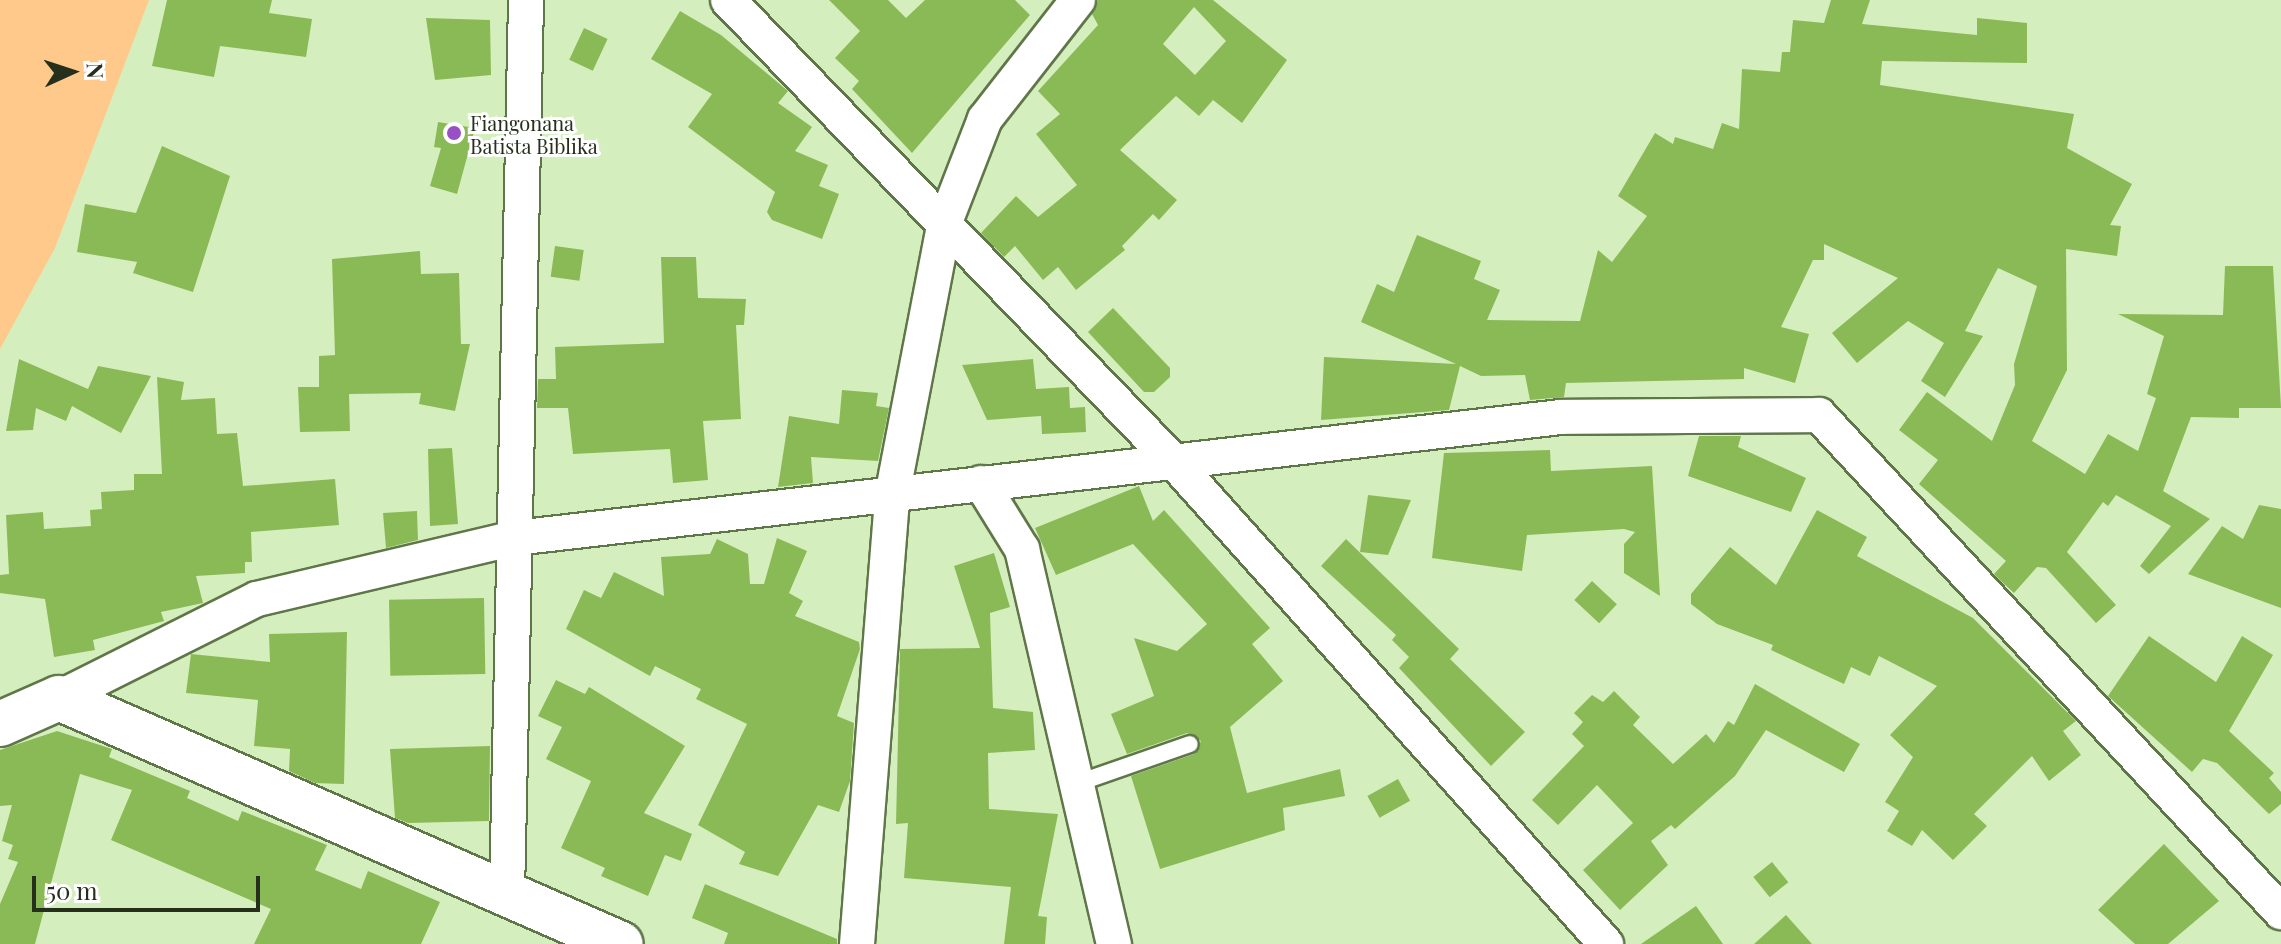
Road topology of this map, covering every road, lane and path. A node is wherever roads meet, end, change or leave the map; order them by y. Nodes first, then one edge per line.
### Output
1 (526, 0) edge
2 (728, 0) edge
3 (1078, 0) edge
4 (945, 222) junction
5 (1175, 463) junction
6 (981, 483) junction
7 (892, 496) junction
8 (515, 538) junction
9 (59, 698) junction
10 (0, 724) edge
11 (1190, 744) dead end
12 (1081, 782) junction
13 (507, 894) junction
14 (2281, 912) edge
15 (621, 944) edge
16 (857, 944) edge
17 (1114, 944) edge
18 (1606, 944) edge

1 - 8 street
2 - 4 street
3 - 4 street
4 - 5 street
4 - 7 street
5 - 6 street
5 - 14 street
5 - 18 street
6 - 7 street
6 - 12 street
7 - 8 street
7 - 16 street
8 - 9 street
8 - 13 street
9 - 10 street
9 - 13 street
11 - 12 lane
12 - 17 street
13 - 15 street

